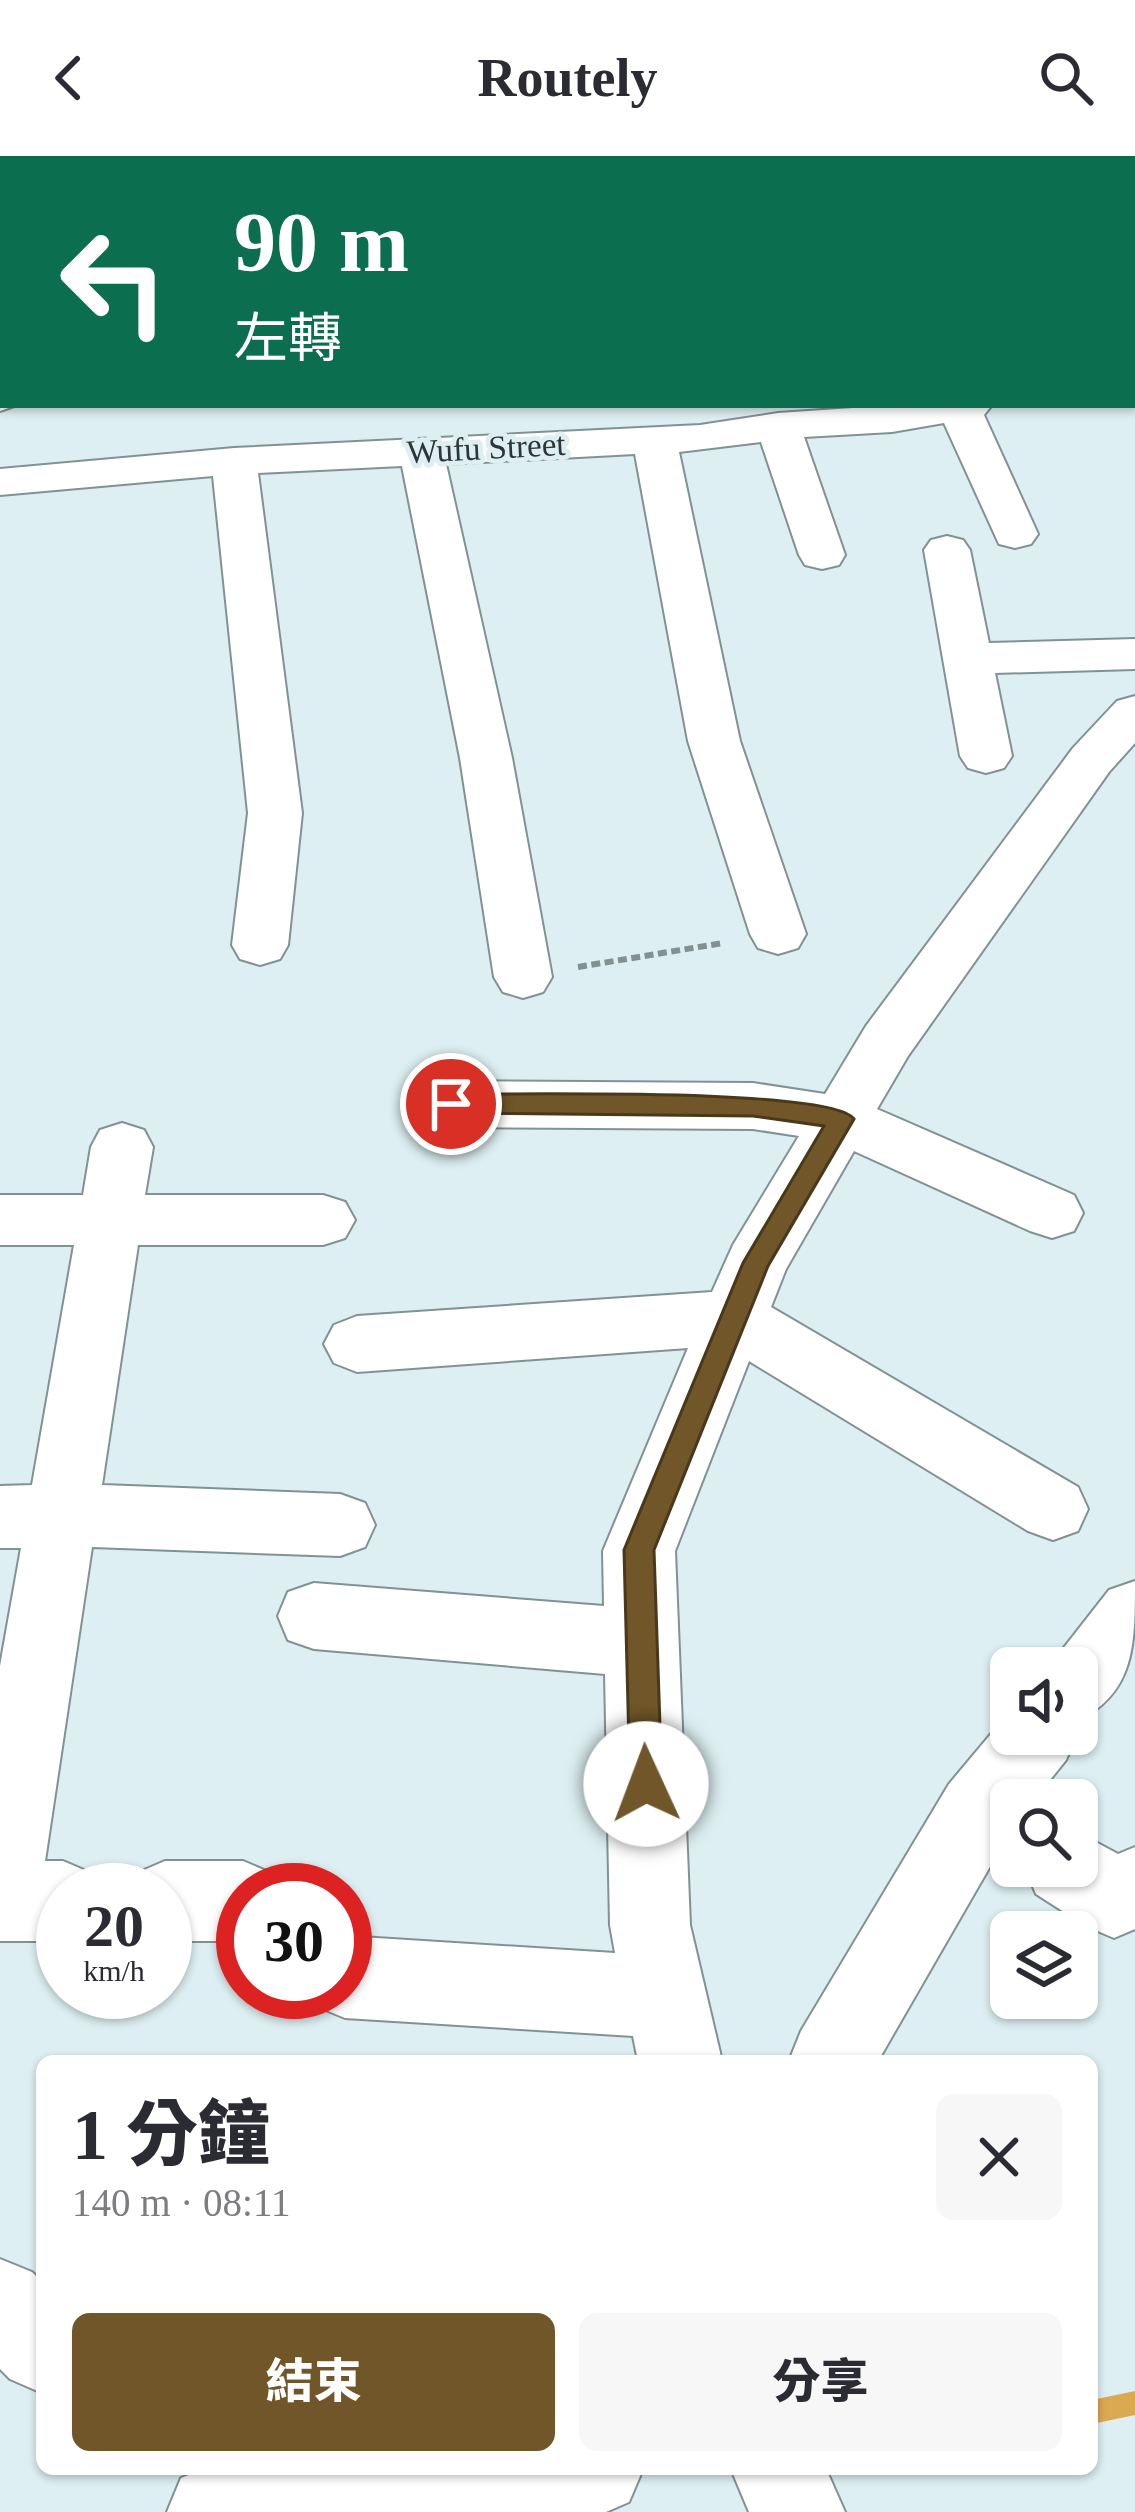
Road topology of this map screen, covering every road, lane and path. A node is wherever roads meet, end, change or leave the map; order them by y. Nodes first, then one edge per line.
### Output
1 (458, 408) edge
2 (959, 408) edge
3 (965, 408) edge
4 (778, 426) junction
5 (682, 427) edge
6 (438, 451) junction
7 (234, 461) junction
8 (0, 482) edge
9 (1016, 535) dead end
10 (947, 550) dead end
11 (822, 555) dead end
12 (1135, 654) edge
13 (967, 659) junction
14 (1135, 712) edge
15 (986, 756) dead end
16 (1113, 775) edge
17 (778, 934) joint
18 (260, 945) dead end
19 (523, 977) joint
20 (451, 1104) dead end
21 (842, 1119) junction
22 (122, 1147) dead end
23 (1052, 1213) dead end
24 (110, 1217) junction
25 (0, 1220) edge
26 (323, 1220) dead end
27 (733, 1318) junction
28 (357, 1344) dead end
29 (1053, 1509) dead end
30 (31, 1516) edge
31 (340, 1525) dead end
32 (1135, 1614) edge
33 (314, 1616) dead end
34 (641, 1643) junction
35 (1098, 1660) edge
36 (990, 1828) edge
37 (1097, 1887) edge
38 (1135, 1887) edge
39 (0, 1897) edge
40 (36, 1899) edge
41 (372, 1981) edge
42 (673, 2029) edge
43 (835, 2055) edge
44 (0, 2303) edge
45 (36, 2341) edge
46 (207, 2475) edge
47 (542, 2475) edge
48 (781, 2475) edge
49 (211, 2512) edge
50 (797, 2512) edge

1 - 6 street
2 - 4 street, Wufu Street
3 - 9 street
4 - 5 street, Wufu Street
4 - 11 street
5 - 6 street, Wufu Street
5 - 17 street
6 - 7 street, Wufu Street
6 - 19 street
7 - 8 street, Wufu Street
7 - 18 street
10 - 13 street
12 - 13 street
13 - 15 street
14 - 16 street
16 - 21 street
17 - 19 path
20 - 21 street
21 - 23 street
21 - 27 street
22 - 24 street
24 - 25 street
24 - 26 street
24 - 30 street
27 - 28 street
27 - 29 street
27 - 34 street
30 - 31 street
30 - 39 street
32 - 35 street
33 - 34 street
34 - 42 street
36 - 43 street
37 - 38 street
39 - 40 street
41 - 42 street
44 - 45 street
46 - 49 street
47 - 49 street
48 - 50 street

